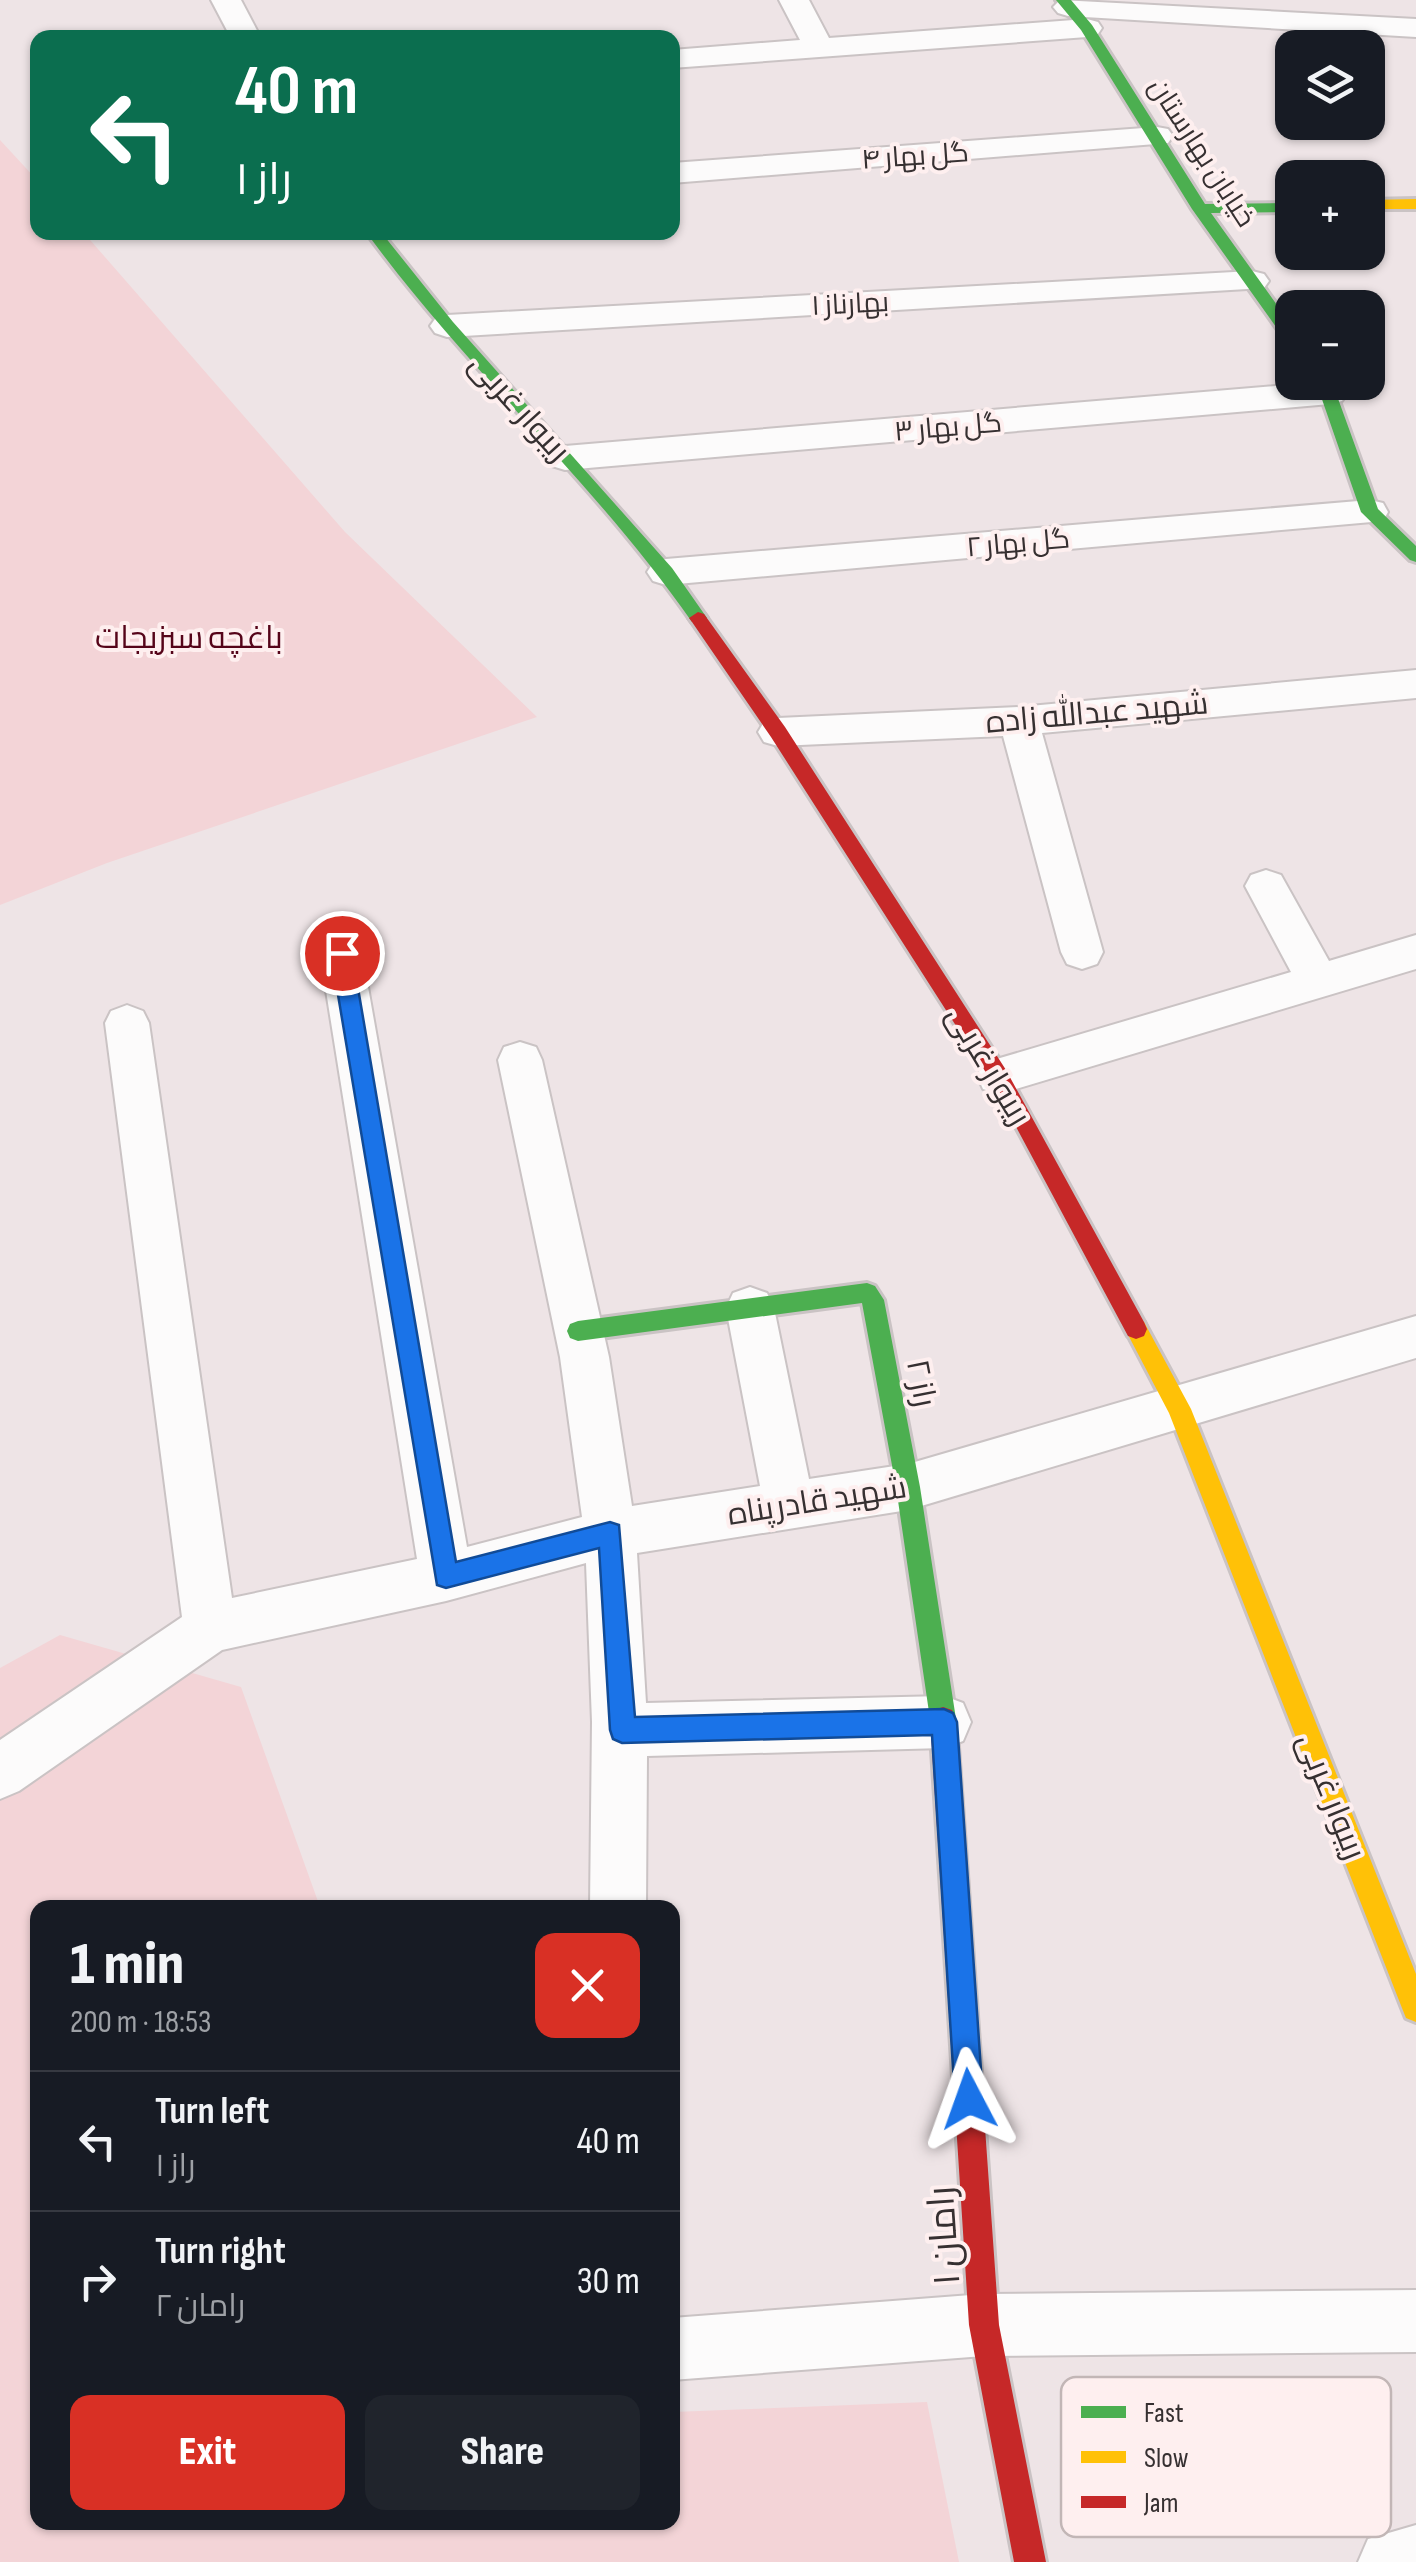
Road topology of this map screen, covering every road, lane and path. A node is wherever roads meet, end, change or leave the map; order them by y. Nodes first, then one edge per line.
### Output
1 (226, 0) edge
2 (794, 0) edge
3 (1073, 12) edge
4 (1416, 28) edge
5 (242, 30) edge
6 (819, 49) junction
7 (680, 58) edge
8 (1157, 136) junction
9 (680, 172) edge
10 (1416, 204) edge
11 (1385, 205) edge
12 (1275, 207) edge
13 (1200, 209) junction
14 (379, 240) edge
15 (1252, 281) junction
16 (1275, 313) edge
17 (448, 326) junction
18 (1275, 393) edge
19 (1331, 400) edge
20 (565, 458) junction
21 (1370, 512) junction
22 (1416, 556) edge
23 (666, 572) junction
24 (1416, 684) edge
25 (1019, 721) junction
26 (778, 732) junction
27 (1266, 886) dead end
28 (1082, 952) dead end
29 (1416, 952) edge
30 (342, 953) dead end
31 (1319, 983) junction
32 (127, 1023) dead end
33 (520, 1060) dead end
34 (999, 1076) junction
35 (750, 1308) junction
36 (578, 1332) junction
37 (1416, 1337) edge
38 (1178, 1408) junction
39 (908, 1487) junction
40 (789, 1504) junction
41 (610, 1533) junction
42 (446, 1577) junction
43 (210, 1628) junction
44 (944, 1722) junction
45 (622, 1730) junction
46 (0, 1772) edge
47 (618, 1900) edge
48 (1416, 2008) edge
49 (1416, 2321) edge
50 (984, 2325) junction
51 (680, 2348) edge
52 (1416, 2558) edge
53 (1030, 2562) edge
54 (1391, 2562) edge

1 - 5 street
2 - 6 street
3 - 4 street
3 - 6 street
3 - 8 street, خیابان بهارستان
6 - 7 street
8 - 9 street, گل بهار ۴
8 - 13 street, خیابان بهارستان
10 - 11 street
12 - 13 street
13 - 15 street, خیابان بهارستان
14 - 17 street, ریبوار غربی
15 - 16 street, خیابان بهارستان
15 - 17 street, بهارناز ۱
17 - 20 street, ریبوار غربی
18 - 20 street, گل بهار ۳
19 - 21 street
20 - 23 street, ریبوار غربی
21 - 22 street
21 - 23 street, گل بهار ۲
23 - 26 street, ریبوار غربی
24 - 25 street, شهید عبدالله زاده
25 - 26 street, شهید عبدالله زاده
25 - 28 street
26 - 34 street, ریبوار غربی
27 - 31 street
29 - 31 street
30 - 42 street
31 - 34 street
32 - 43 street
33 - 36 street
34 - 38 street, ریبوار غربی
35 - 36 street
35 - 39 street, راز ۲
35 - 40 street
36 - 41 street
37 - 38 street, شهید قادرپناه
38 - 39 street, شهید قادرپناه
38 - 48 street, ریبوار غربی
39 - 40 street, شهید قادرپناه
39 - 44 street, راز ۲
40 - 41 street, شهید قادرپناه
41 - 42 street, شهید قادرپناه
41 - 45 street
42 - 43 street, شهید قادرپناه
43 - 46 street
44 - 45 street
44 - 50 street, رامان ۱
45 - 47 street
49 - 50 street
50 - 51 street
50 - 53 street, رامان ۱
52 - 54 street

